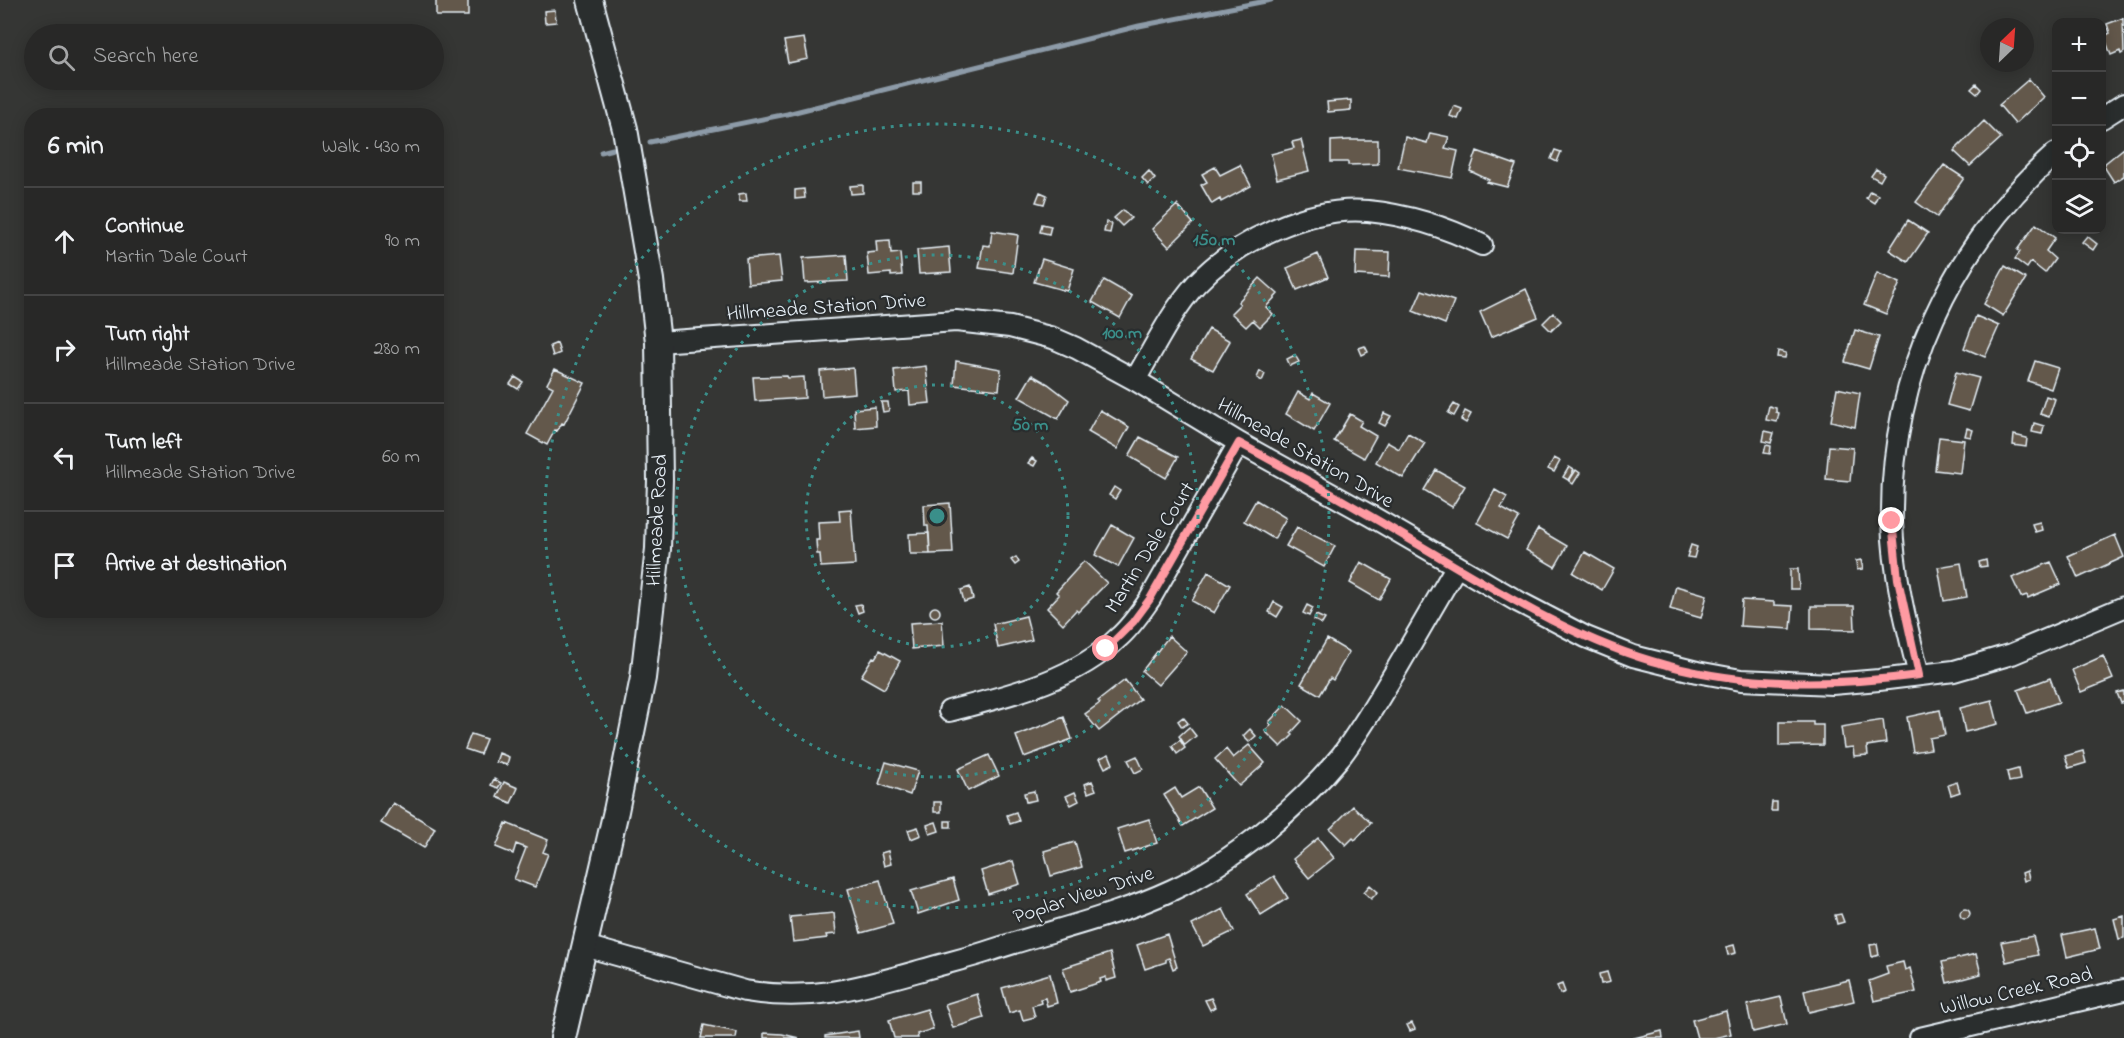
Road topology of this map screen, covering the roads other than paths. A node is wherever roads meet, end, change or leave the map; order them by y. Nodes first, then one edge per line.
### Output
1 (590, 0) edge
2 (2124, 104) edge
3 (2106, 115) edge
4 (2052, 157) edge
5 (1482, 245) dead end
6 (658, 342) junction
7 (1135, 380) junction
8 (1239, 443) junction
9 (1456, 567) junction
10 (2124, 607) edge
11 (1919, 675) junction
12 (949, 711) dead end
13 (585, 946) junction
14 (2124, 990) edge
15 (563, 1038) edge
16 (1920, 1038) edge

1 - 6 street, Hillmeade Road
2 - 3 street
4 - 11 street
5 - 7 street
6 - 7 street, Hillmeade Station Drive
6 - 13 street, Hillmeade Road
7 - 8 street, Hillmeade Station Drive
8 - 9 street, Hillmeade Station Drive
8 - 12 street, Martin Dale Court
9 - 11 street, Hillmeade Station Drive
9 - 13 street, Poplar View Drive
10 - 11 street, Hillmeade Station Drive
13 - 15 street, Hillmeade Road
14 - 16 street, Willow Creek Road

